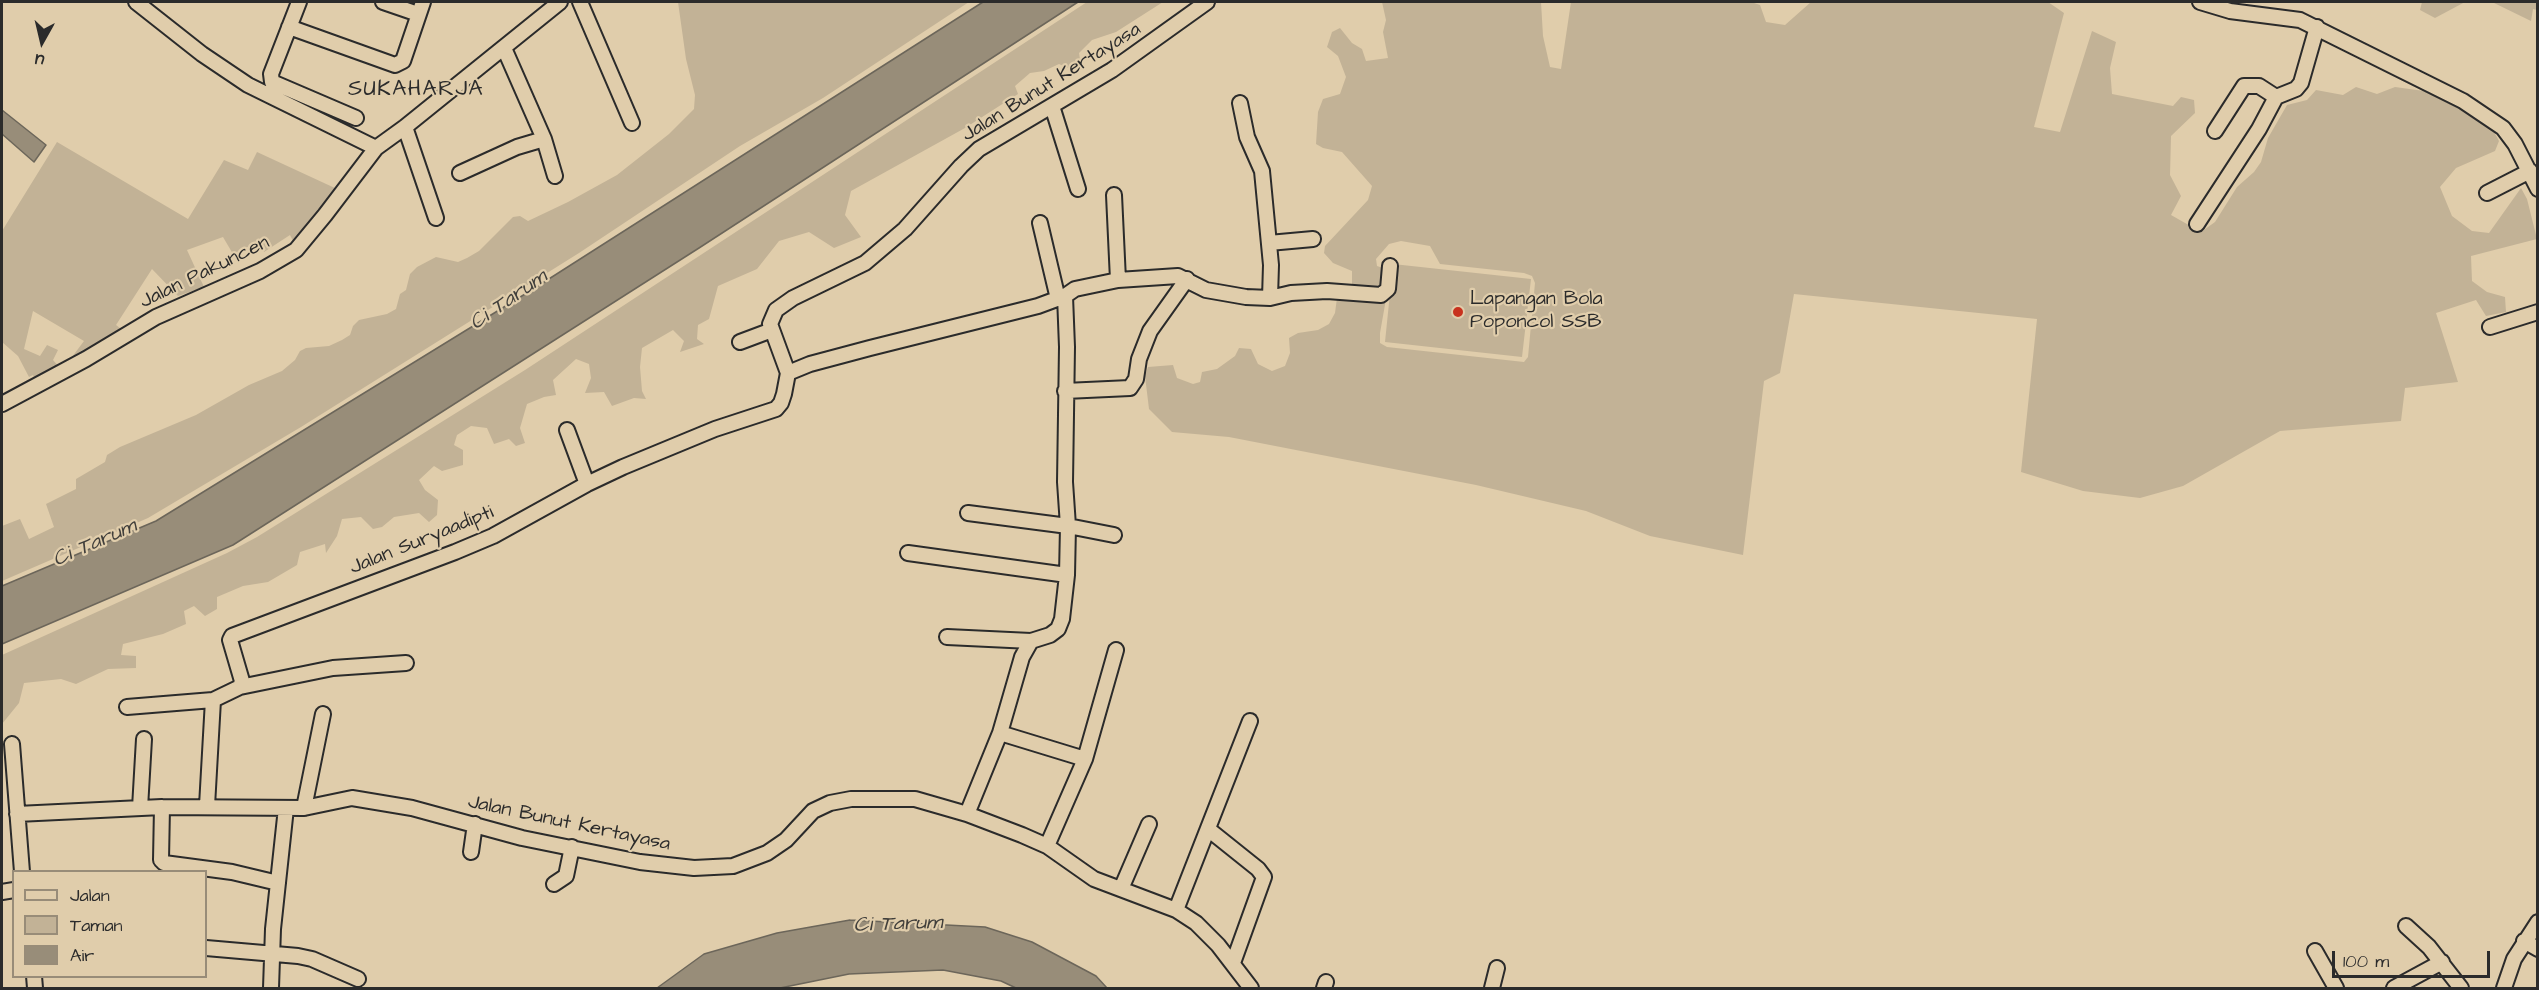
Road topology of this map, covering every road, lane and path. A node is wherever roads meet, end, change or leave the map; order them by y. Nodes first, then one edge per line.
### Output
1 (136, 2) edge
2 (299, 2) edge
3 (383, 2) edge
4 (560, 2) edge
5 (580, 2) edge
6 (1208, 2) edge
7 (2200, 2) edge
8 (420, 8) edge
9 (289, 27) junction
10 (2317, 27) junction
11 (504, 48) junction
12 (2276, 97) junction
13 (1240, 103) dead end
14 (1052, 106) junction
15 (356, 118) dead end
16 (632, 123) dead end
17 (405, 127) junction
18 (2215, 131) dead end
19 (544, 139) junction
20 (376, 148) junction
21 (2530, 171) junction
22 (460, 173) dead end
23 (555, 176) dead end
24 (1078, 189) dead end
25 (2538, 189) edge
26 (2487, 193) dead end
27 (1114, 195) dead end
28 (436, 218) dead end
29 (1040, 223) dead end
30 (2197, 224) dead end
31 (1313, 239) dead end
32 (1269, 243) junction
33 (1390, 266) dead end
34 (1187, 279) junction
35 (1118, 280) junction
36 (1062, 297) junction
37 (1270, 298) junction
38 (2538, 312) edge
39 (2490, 327) dead end
40 (772, 330) junction
41 (740, 342) dead end
42 (788, 373) junction
43 (1065, 391) junction
44 (2, 404) edge
45 (567, 430) dead end
46 (587, 484) junction
47 (968, 513) dead end
48 (1068, 526) junction
49 (1114, 535) dead end
50 (908, 553) dead end
51 (1067, 575) junction
52 (947, 637) dead end
53 (1031, 641) junction
54 (1116, 650) dead end
55 (406, 663) dead end
56 (240, 687) junction
57 (213, 700) junction
58 (127, 707) dead end
59 (323, 714) dead end
60 (1250, 721) dead end
61 (1000, 733) junction
62 (144, 739) dead end
63 (12, 744) dead end
64 (1085, 759) junction
65 (207, 806) junction
66 (162, 807) junction
67 (140, 808) junction
68 (286, 808) junction
69 (304, 808) junction
70 (17, 814) junction
71 (967, 814) junction
72 (475, 824) junction
73 (1149, 824) dead end
74 (1208, 829) junction
75 (1047, 846) junction
76 (572, 847) junction
77 (471, 852) dead end
78 (22, 870) edge
79 (278, 883) junction
80 (554, 884) dead end
81 (1121, 889) junction
82 (1176, 910) junction
83 (2538, 922) edge
84 (2406, 926) dead end
85 (2524, 940) junction
86 (207, 948) edge
87 (2538, 949) edge
88 (2315, 951) dead end
89 (273, 955) junction
90 (2442, 962) junction
91 (1233, 963) junction
92 (1497, 968) dead end
93 (358, 979) dead end
94 (271, 988) edge
95 (1251, 988) edge
96 (1492, 988) edge
97 (2336, 988) edge
98 (2394, 988) edge
99 (2461, 988) edge
100 (2504, 988) edge

1 - 20 street
2 - 9 street
3 - 8 street
4 - 11 street, Jalan Pakuncen
5 - 16 street
6 - 14 street, Jalan Bunut Kertayasa
7 - 10 street
8 - 9 street
9 - 15 street
10 - 12 street
10 - 21 street
11 - 17 street, Jalan Pakuncen
11 - 19 street
12 - 18 street
12 - 30 street
13 - 32 street
14 - 24 street
14 - 40 street, Jalan Bunut Kertayasa
17 - 20 street, Jalan Pakuncen
17 - 28 street
19 - 22 street
19 - 23 street
20 - 44 street, Jalan Pakuncen
21 - 25 street
21 - 26 street
27 - 35 street
29 - 36 street
31 - 32 street
32 - 37 street
33 - 37 street
34 - 35 street
34 - 37 street
34 - 43 street
35 - 36 street
36 - 42 street
36 - 43 street
38 - 39 street
40 - 41 street
40 - 42 street
42 - 46 street, Jalan Suryaadipti
43 - 48 street
45 - 46 street
46 - 56 street, Jalan Suryaadipti
47 - 48 street
48 - 49 street
48 - 51 street
50 - 51 street
51 - 53 street
52 - 53 street
53 - 61 street
54 - 64 street
55 - 56 street
56 - 57 street
57 - 58 street
57 - 65 street
59 - 69 street
60 - 74 street
61 - 64 street
61 - 71 street
62 - 67 street
63 - 70 street
64 - 75 street
65 - 66 street, Jalan Bunut Kertayasa
65 - 68 street, Jalan Bunut Kertayasa
66 - 67 street, Jalan Bunut Kertayasa
66 - 79 street
67 - 70 street, Jalan Bunut Kertayasa
68 - 69 street, Jalan Bunut Kertayasa
68 - 79 street
69 - 72 street, Jalan Bunut Kertayasa
70 - 78 street
71 - 75 street, Jalan Bunut Kertayasa
71 - 76 street, Jalan Bunut Kertayasa
72 - 76 street, Jalan Bunut Kertayasa
72 - 77 street
73 - 81 street
74 - 82 street
74 - 91 street
75 - 81 street, Jalan Bunut Kertayasa
76 - 80 street
79 - 89 street
81 - 82 street, Jalan Bunut Kertayasa
82 - 91 street, Jalan Bunut Kertayasa
83 - 85 street
84 - 90 street
85 - 87 street
85 - 100 street
86 - 89 street
88 - 97 street
89 - 93 street
89 - 94 street
90 - 98 street
90 - 99 street
91 - 95 street, Jalan Bunut Kertayasa
92 - 96 street

